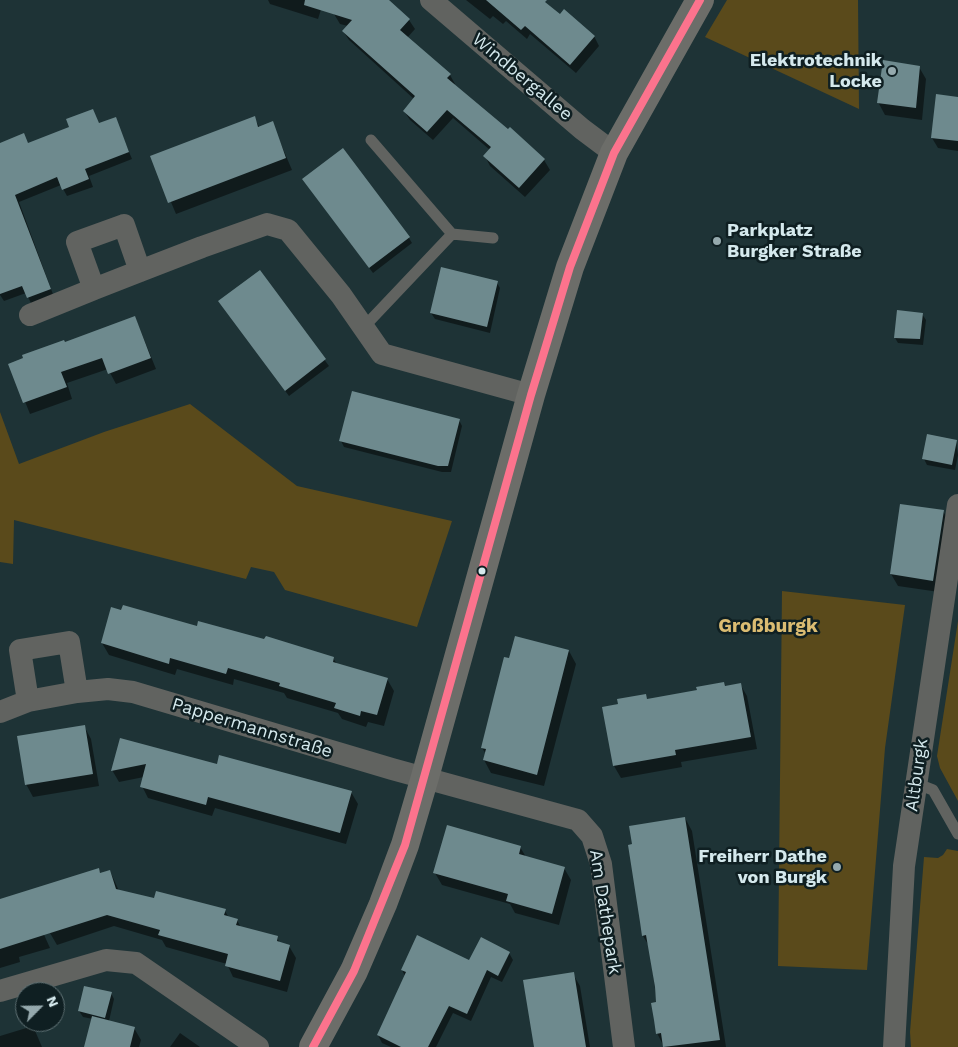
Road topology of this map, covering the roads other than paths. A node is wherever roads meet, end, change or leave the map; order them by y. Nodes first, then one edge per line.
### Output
1 (431, 0) edge
2 (700, 0) edge
3 (371, 140) dead end
4 (614, 153) junction
5 (452, 234) junction
6 (493, 238) dead end
7 (140, 271) junction
8 (94, 289) junction
9 (30, 314) dead end
10 (363, 328) junction
11 (531, 395) junction
12 (958, 505) edge
13 (77, 692) junction
14 (28, 701) junction
15 (0, 712) edge
16 (426, 778) junction
17 (916, 783) junction
18 (953, 818) edge
19 (958, 834) edge
20 (0, 991) edge
21 (258, 1047) edge
22 (314, 1047) edge
23 (624, 1047) edge
24 (894, 1047) edge

1 - 4 street, Windbergallee
2 - 4 main road
3 - 5 lane
4 - 11 main road
5 - 6 lane
5 - 10 lane
7 - 8 street
7 - 8 street
7 - 10 street
8 - 9 street
10 - 11 street
11 - 16 main road
12 - 17 street, Altburgk
13 - 14 street, Pappermannstraße
13 - 14 street
13 - 16 street, Pappermannstraße
14 - 15 street, Pappermannstraße
16 - 22 main road
16 - 23 street, Am Dathepark
17 - 18 lane
17 - 24 street, Altburgk
18 - 19 lane
20 - 21 street

